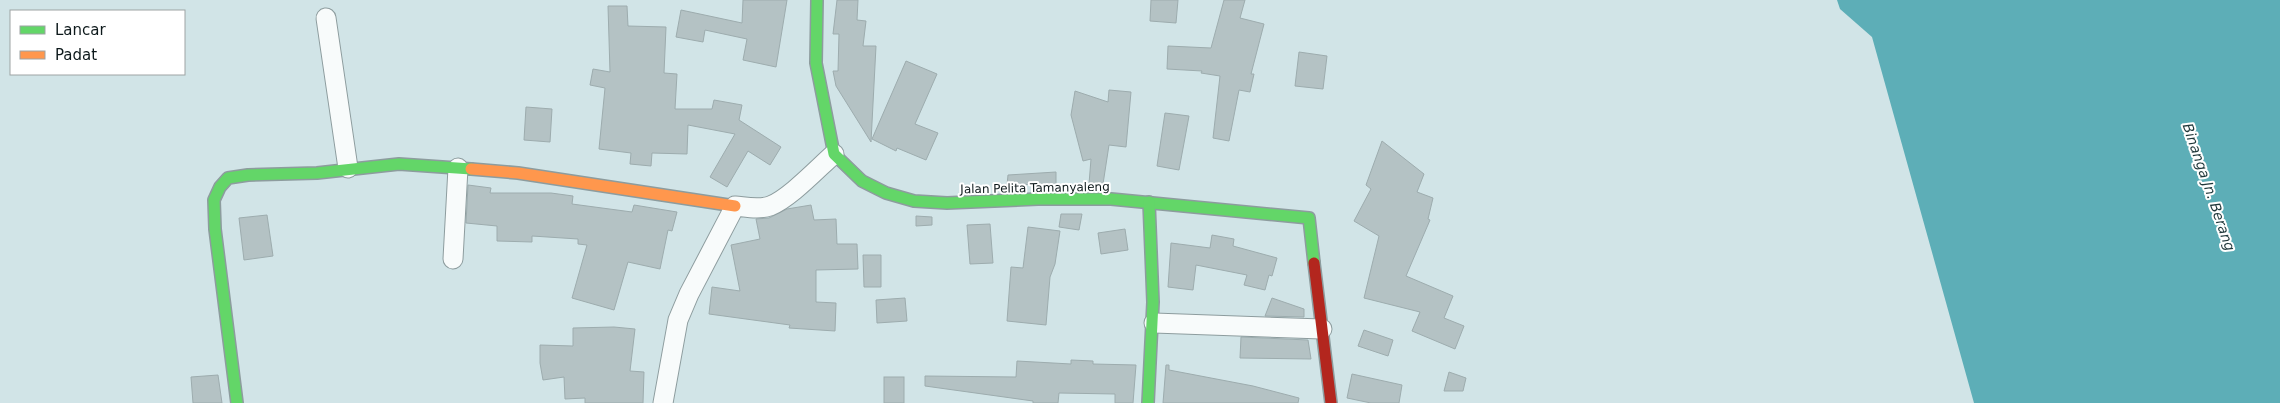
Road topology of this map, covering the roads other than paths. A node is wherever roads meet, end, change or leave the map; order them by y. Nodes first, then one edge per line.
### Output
1 (816, 0) edge
2 (326, 18) dead end
3 (834, 154) junction
4 (348, 168) junction
5 (458, 168) junction
6 (1149, 202) junction
7 (735, 206) junction
8 (453, 259) dead end
9 (1154, 323) junction
10 (1322, 329) junction
11 (237, 403) edge
12 (663, 403) edge
13 (1148, 403) edge
14 (1331, 403) edge

1 - 3 street
2 - 4 street
3 - 6 street, Jalan Pelita Tamanyaleng
3 - 7 street
4 - 5 street
4 - 11 street
5 - 7 street
5 - 8 street
6 - 9 street
6 - 10 street, Jalan Pelita Tamanyaleng
7 - 12 street
9 - 10 street
9 - 13 street
10 - 14 street, Jalan Pelita Tamanyaleng

